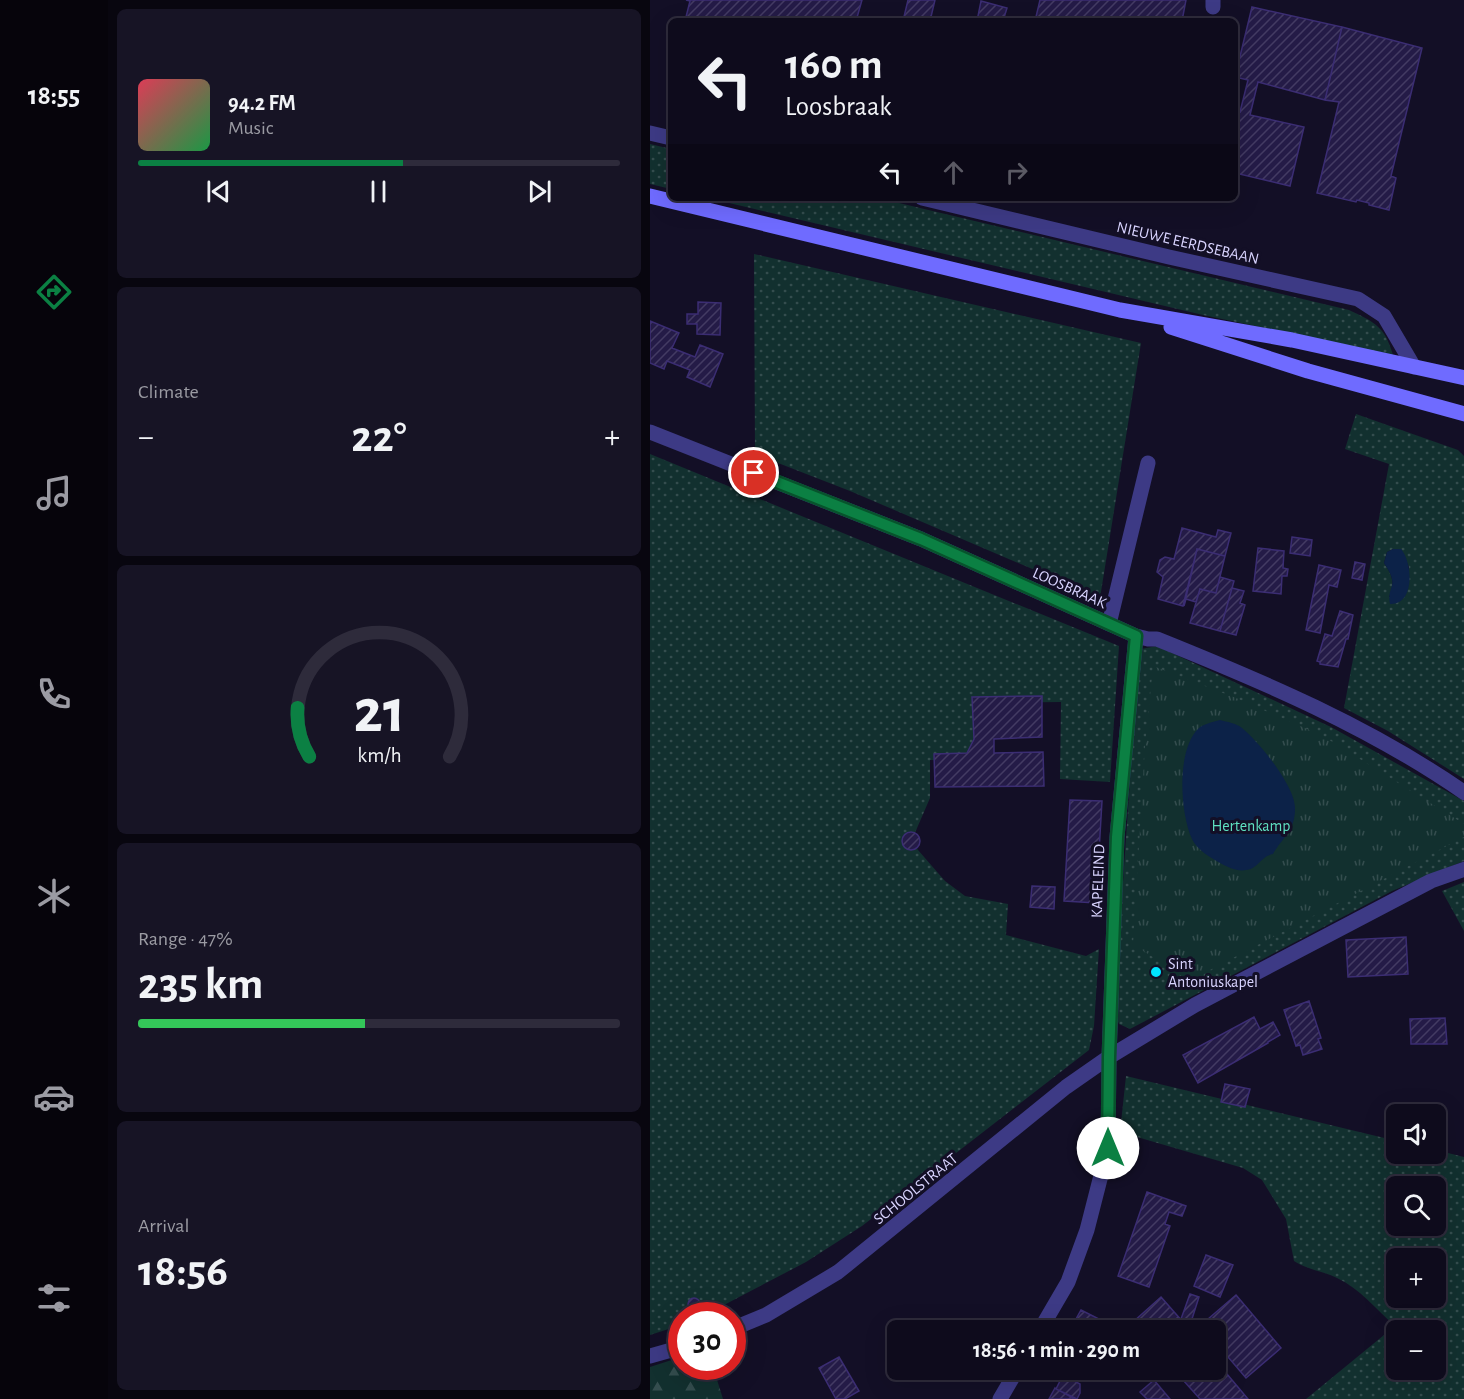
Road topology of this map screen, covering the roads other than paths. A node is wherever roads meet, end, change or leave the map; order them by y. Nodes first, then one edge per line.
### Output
1 (650, 133) edge
2 (668, 137) edge
3 (650, 196) edge
4 (668, 200) edge
5 (671, 201) edge
6 (935, 201) edge
7 (1121, 310) junction
8 (1414, 367) junction
9 (1464, 378) edge
10 (1464, 414) edge
11 (650, 432) edge
12 (1148, 463) dead end
13 (1109, 624) junction
14 (1136, 636) junction
15 (1464, 793) edge
16 (1464, 869) edge
17 (1109, 1057) junction
18 (1046, 1320) edge
19 (746, 1323) edge
20 (668, 1351) edge
21 (650, 1356) edge
22 (1011, 1380) edge
23 (1000, 1399) edge

1 - 2 street
3 - 4 main road
5 - 7 main road
6 - 8 street, NIEUWE EERDSEBAAN
7 - 8 main road
7 - 10 main road
8 - 9 main road
11 - 13 street, LOOSBRAAK
12 - 13 street
13 - 14 street, LOOSBRAAK
14 - 15 street, LOOSBRAAK
14 - 17 street, KAPELEIND
16 - 17 street
17 - 18 street, KAPELEIND
17 - 19 street, SCHOOLSTRAAT
20 - 21 street
22 - 23 street

